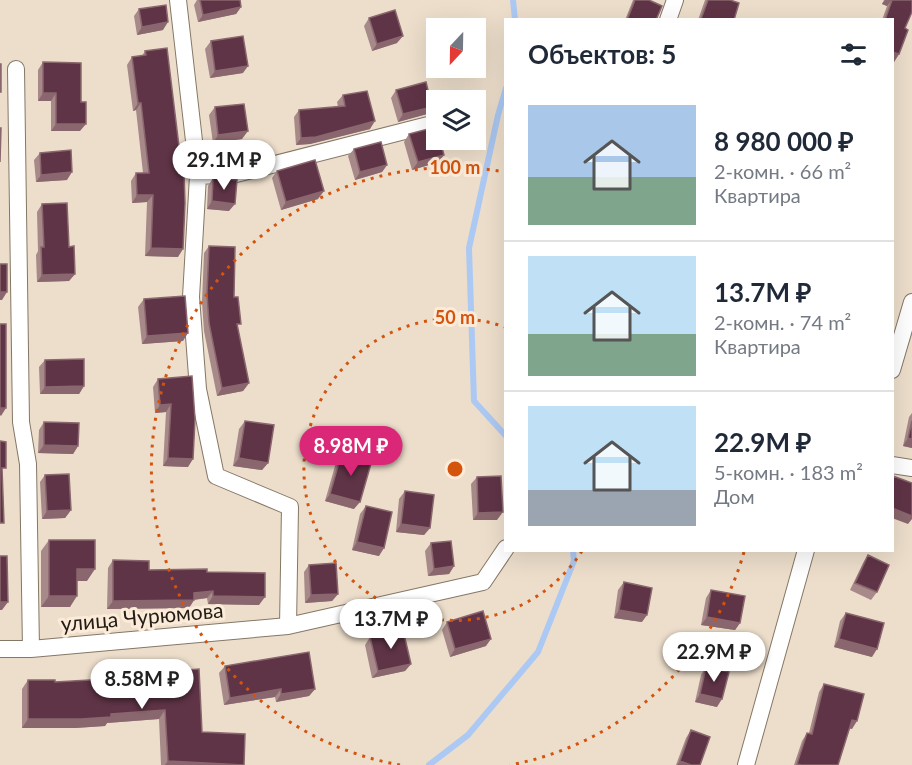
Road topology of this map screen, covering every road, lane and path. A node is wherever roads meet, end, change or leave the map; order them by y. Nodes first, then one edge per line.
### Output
1 (178, 0) edge
2 (675, 0) edge
3 (669, 18) edge
4 (16, 69) dead end
5 (426, 126) edge
6 (198, 176) junction
7 (912, 302) edge
8 (894, 363) edge
9 (894, 465) edge
10 (912, 468) edge
11 (504, 551) edge
12 (805, 552) edge
13 (288, 626) junction
14 (0, 649) edge
15 (31, 649) junction
16 (746, 765) edge

1 - 6 street
2 - 3 street
4 - 15 street
5 - 6 street
6 - 13 street
7 - 8 street
9 - 10 street
11 - 13 street, улица Чурюмова
12 - 16 street
13 - 15 street, улица Чурюмова
14 - 15 street, улица Чурюмова

